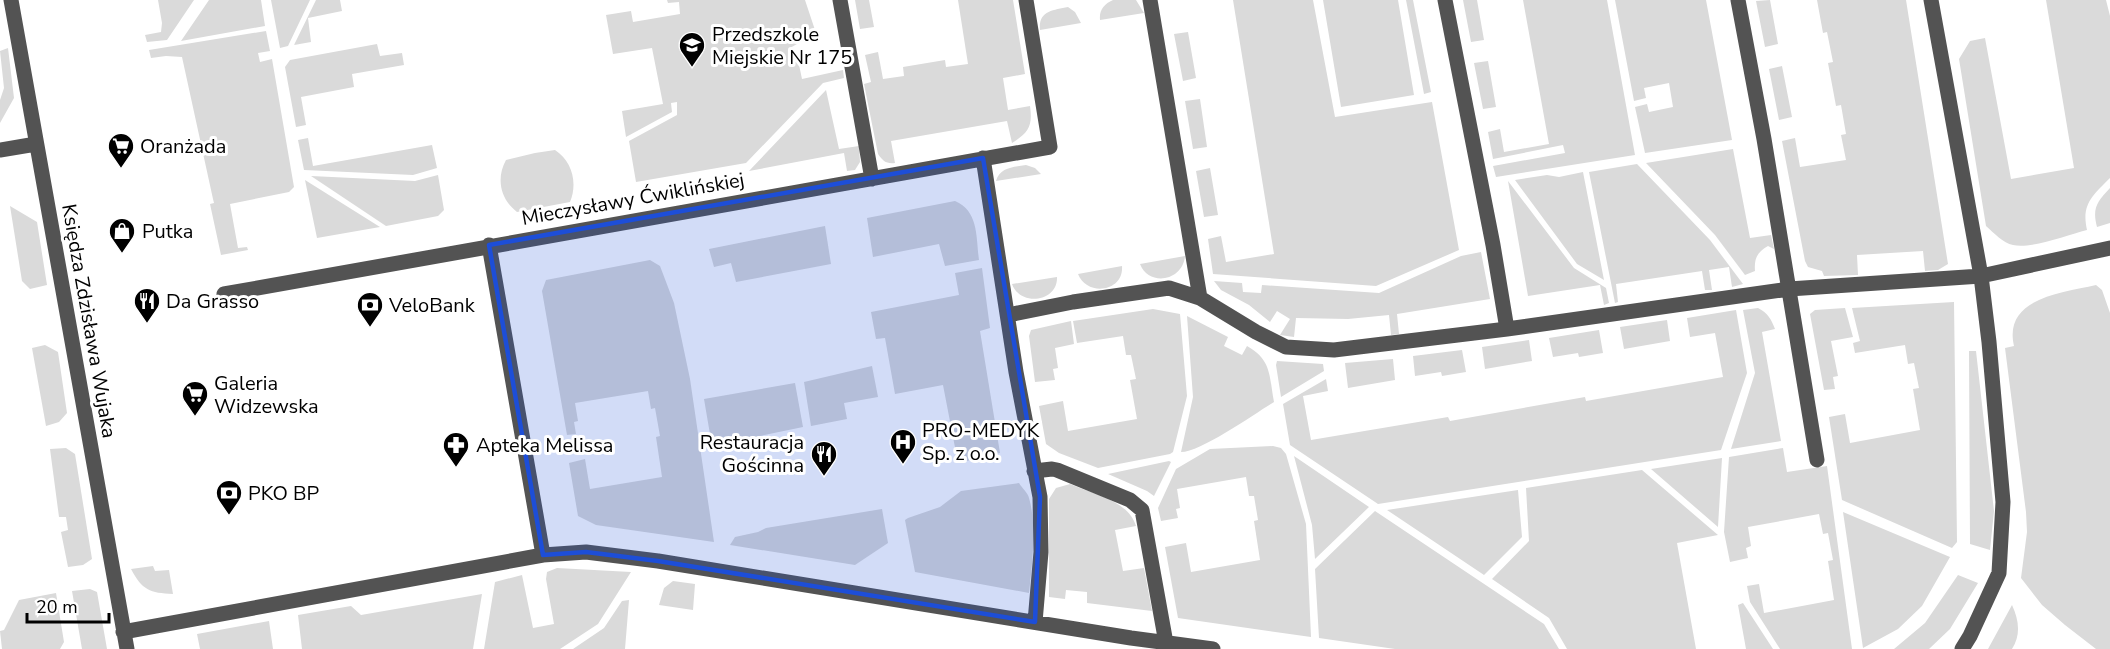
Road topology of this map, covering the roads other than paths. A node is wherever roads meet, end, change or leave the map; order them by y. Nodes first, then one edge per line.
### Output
1 (11, 0) edge
2 (840, 0) edge
3 (1150, 0) edge
4 (1445, 0) edge
5 (1738, 0) edge
6 (1931, 0) edge
7 (1031, 1) edge
8 (36, 144) junction
9 (0, 150) edge
10 (983, 158) junction
11 (872, 178) junction
12 (489, 245) junction
13 (2110, 248) edge
14 (1981, 276) junction
15 (1789, 289) junction
16 (224, 294) dead end
17 (1200, 298) junction
18 (1008, 315) junction
19 (1507, 329) junction
20 (1817, 460) dead end
21 (1034, 471) junction
22 (543, 555) junction
23 (1035, 622) junction
24 (123, 632) junction
25 (1166, 643) junction
26 (127, 649) edge
27 (1213, 649) edge
28 (1962, 649) edge

1 - 8 street, Księdza Zdzisława Wujaka
2 - 11 street
3 - 17 street
4 - 19 street
5 - 15 street
6 - 14 street
7 - 10 street, Mieczysławy Ćwiklińskiej
8 - 9 street
8 - 24 street, Księdza Zdzisława Wujaka
10 - 11 street, Mieczysławy Ćwiklińskiej
10 - 18 street
11 - 12 street, Mieczysławy Ćwiklińskiej
12 - 16 street, Mieczysławy Ćwiklińskiej
12 - 22 street
13 - 14 street
14 - 15 street
14 - 28 street
15 - 19 street
15 - 20 street
17 - 18 street
17 - 19 street
18 - 21 street
21 - 23 street
21 - 25 street
22 - 23 street
22 - 24 street
23 - 25 street
24 - 26 street, Księdza Zdzisława Wujaka
25 - 27 street

